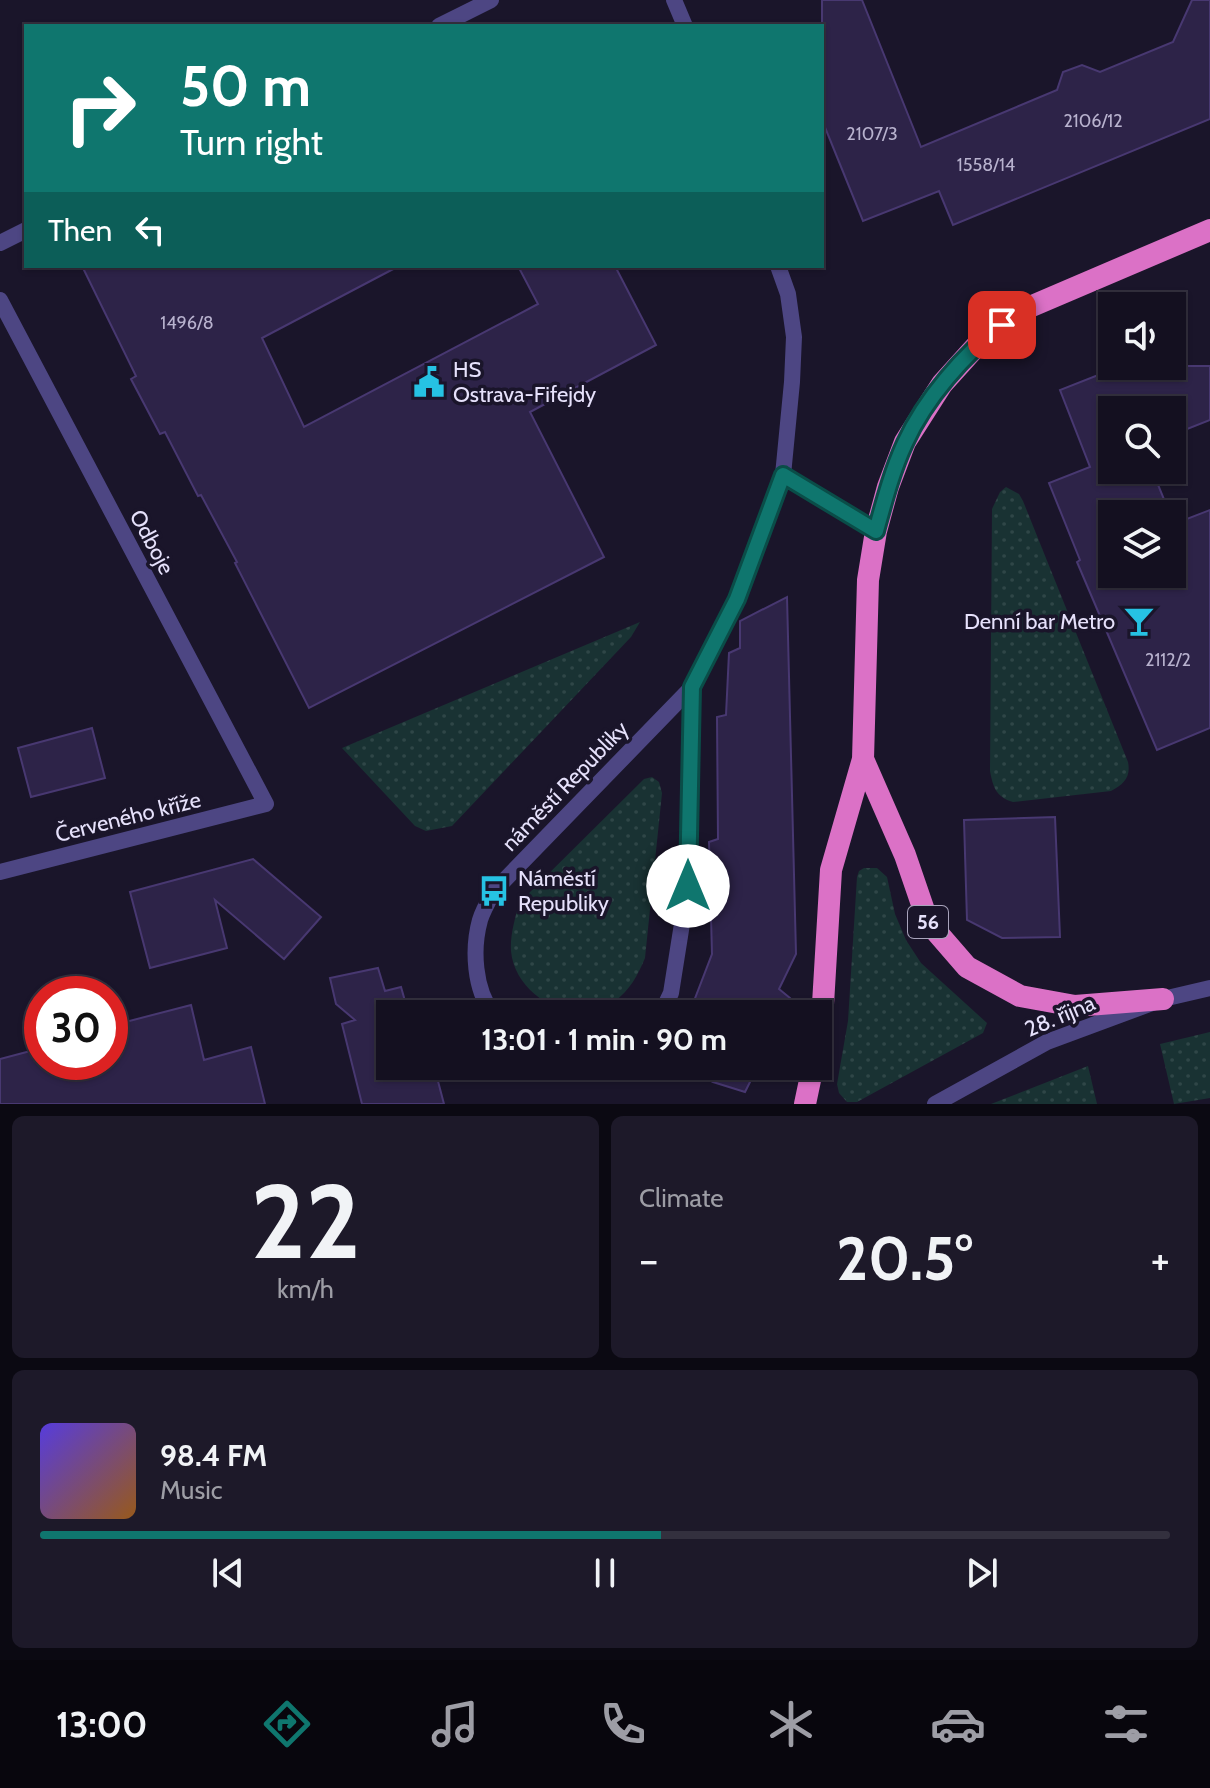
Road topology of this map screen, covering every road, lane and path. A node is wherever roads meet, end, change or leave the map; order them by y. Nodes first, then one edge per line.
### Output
1 (674, 0) edge
2 (485, 1) edge
3 (443, 24) edge
4 (684, 24) edge
5 (1210, 230) edge
6 (24, 231) edge
7 (0, 243) edge
8 (779, 268) edge
9 (0, 300) edge
10 (783, 475) junction
11 (876, 531) junction
12 (692, 687) junction
13 (863, 759) junction
14 (266, 804) joint
15 (0, 872) edge
16 (1210, 988) edge
17 (1163, 999) junction
18 (487, 1000) edge
19 (668, 1000) edge
20 (823, 1000) edge
21 (810, 1080) edge
22 (805, 1104) edge
23 (935, 1104) edge

1 - 4 street
2 - 3 street
5 - 11 highway, 56
6 - 7 street
8 - 10 street, náměstí Republiky
9 - 14 street, Odboje
10 - 11 street
10 - 12 street, náměstí Republiky
11 - 13 highway, 56
12 - 18 street, náměstí Republiky
12 - 19 street, náměstí Republiky
13 - 17 highway, 56
13 - 20 highway, 56
14 - 15 street, Červeného kříže
16 - 17 street, 28. října
17 - 23 street, 28. října
21 - 22 highway

